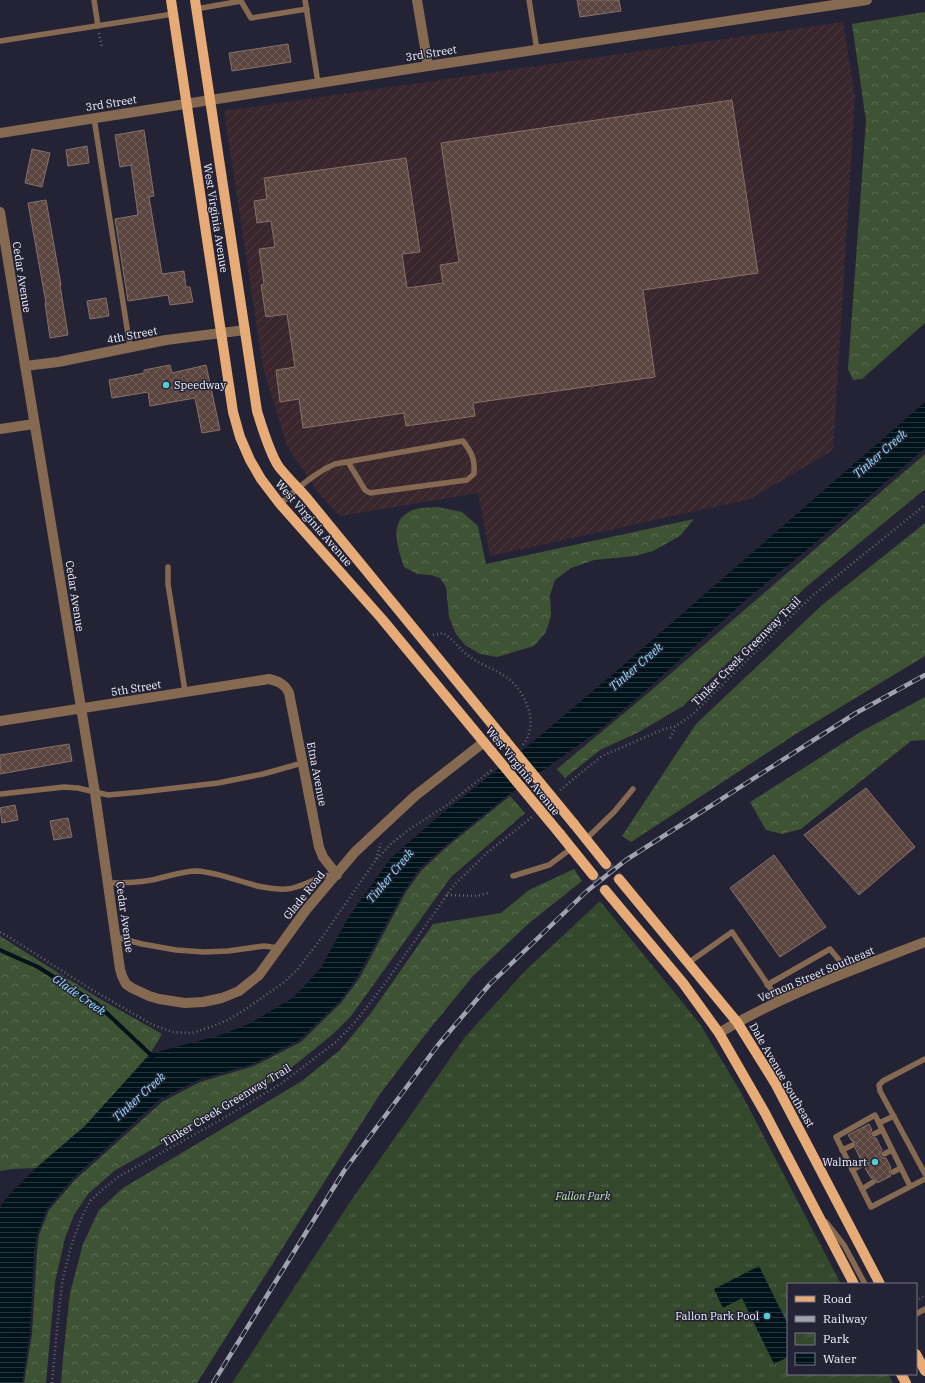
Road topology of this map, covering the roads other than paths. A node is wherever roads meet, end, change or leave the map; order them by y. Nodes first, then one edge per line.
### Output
1 (94, 0) edge
2 (171, 0) edge
3 (305, 0) edge
4 (417, 0) edge
5 (529, 0) edge
6 (867, 0) edge
7 (220, 2) edge
8 (195, 4) edge
9 (307, 9) junction
10 (173, 14) junction
11 (98, 26) junction
12 (0, 41) edge
13 (537, 50) junction
14 (428, 66) junction
15 (318, 83) junction
16 (210, 100) junction
17 (187, 103) junction
18 (94, 118) junction
19 (0, 133) edge
20 (0, 212) edge
21 (245, 330) junction
22 (222, 333) junction
23 (130, 348) junction
24 (25, 366) junction
25 (34, 424) junction
26 (0, 429) edge
27 (348, 462) junction
28 (298, 488) junction
29 (280, 504) junction
30 (168, 567) dead end
31 (276, 680) joint
32 (185, 692) junction
33 (81, 709) junction
34 (0, 721) edge
35 (484, 742) junction
36 (302, 763) junction
37 (633, 789) dead end
38 (95, 793) junction
39 (1, 794) edge
40 (586, 839) junction
41 (572, 848) junction
42 (606, 864) tunnel mouth
43 (337, 875) junction
44 (593, 875) tunnel mouth
45 (513, 876) dead end
46 (619, 879) tunnel mouth
47 (109, 883) junction
48 (605, 890) tunnel mouth
49 (116, 937) junction
50 (925, 942) edge
51 (279, 948) junction
52 (688, 963) junction
53 (849, 972) junction
54 (126, 984) joint
55 (767, 985) junction
56 (779, 1001) junction
57 (737, 1022) junction
58 (719, 1033) junction
59 (925, 1059) edge
60 (894, 1116) junction
61 (879, 1123) junction
62 (882, 1130) junction
63 (874, 1134) dead end
64 (854, 1145) dead end
65 (842, 1150) junction
66 (892, 1150) junction
67 (884, 1154) dead end
68 (863, 1164) dead end
69 (901, 1168) junction
70 (852, 1170) junction
71 (893, 1172) dead end
72 (925, 1174) edge
73 (925, 1179) edge
74 (873, 1182) dead end
75 (910, 1186) junction
76 (862, 1189) junction
77 (816, 1210) junction
78 (853, 1283) edge
79 (864, 1283) edge
80 (879, 1283) edge
81 (917, 1356) edge
82 (925, 1371) edge

1 - 11 lane
2 - 10 main road, West Virginia Avenue
3 - 9 lane
4 - 14 street
5 - 13 lane
6 - 13 street, 3rd Street
7 - 8 lane
7 - 9 lane
8 - 16 main road, West Virginia Avenue
9 - 15 lane
10 - 11 lane
10 - 17 main road, West Virginia Avenue
11 - 12 lane
13 - 14 street, 3rd Street
14 - 15 street, 3rd Street
15 - 16 street, 3rd Street
16 - 17 street, 3rd Street
16 - 21 main road, West Virginia Avenue
17 - 18 street, 3rd Street
17 - 22 main road, West Virginia Avenue
18 - 19 street, 3rd Street
18 - 23 lane
20 - 24 street, Cedar Avenue
21 - 22 street, 4th Street
21 - 28 main road, West Virginia Avenue
22 - 23 street, 4th Street
22 - 29 main road, West Virginia Avenue
23 - 24 street, 4th Street
24 - 25 street, Cedar Avenue
25 - 26 street
25 - 33 street, Cedar Avenue
27 - 27 lane
27 - 28 lane
28 - 29 lane
28 - 40 main road, West Virginia Avenue, bridge
29 - 35 main road, West Virginia Avenue
30 - 32 lane
31 - 32 street, 5th Street
31 - 36 street, Etna Avenue
32 - 33 street, 5th Street
33 - 34 street, 5th Street
33 - 38 street, Cedar Avenue
35 - 41 main road, West Virginia Avenue, bridge
35 - 43 street, Glade Road
36 - 38 lane
36 - 43 street, Etna Avenue
37 - 40 lane
38 - 39 lane
38 - 47 street, Cedar Avenue
40 - 42 main road
41 - 44 main road
41 - 45 lane
43 - 47 lane
43 - 51 street, Glade Road
46 - 52 main road, Dale Avenue Southeast
47 - 49 street, Cedar Avenue
48 - 58 main road
49 - 51 lane
49 - 54 street, Cedar Avenue
50 - 53 street, Vernon Street Southeast
51 - 54 street, Glade Road
52 - 55 lane
52 - 57 main road, Dale Avenue Southeast
53 - 55 lane
53 - 56 street, Vernon Street Southeast
55 - 56 lane
56 - 57 street, Vernon Street Southeast
57 - 58 street, Vernon Street Southeast
57 - 80 main road, Dale Avenue Southeast
58 - 77 main road
59 - 60 lane
60 - 61 lane
60 - 72 lane
61 - 62 lane
61 - 65 lane
62 - 63 lane
62 - 66 lane
64 - 65 lane
65 - 70 lane
66 - 67 lane
66 - 69 lane
68 - 70 lane
69 - 71 lane
69 - 75 lane
70 - 76 lane
73 - 75 lane
74 - 76 lane
75 - 76 lane
77 - 78 main road
77 - 79 lane
81 - 82 main road

